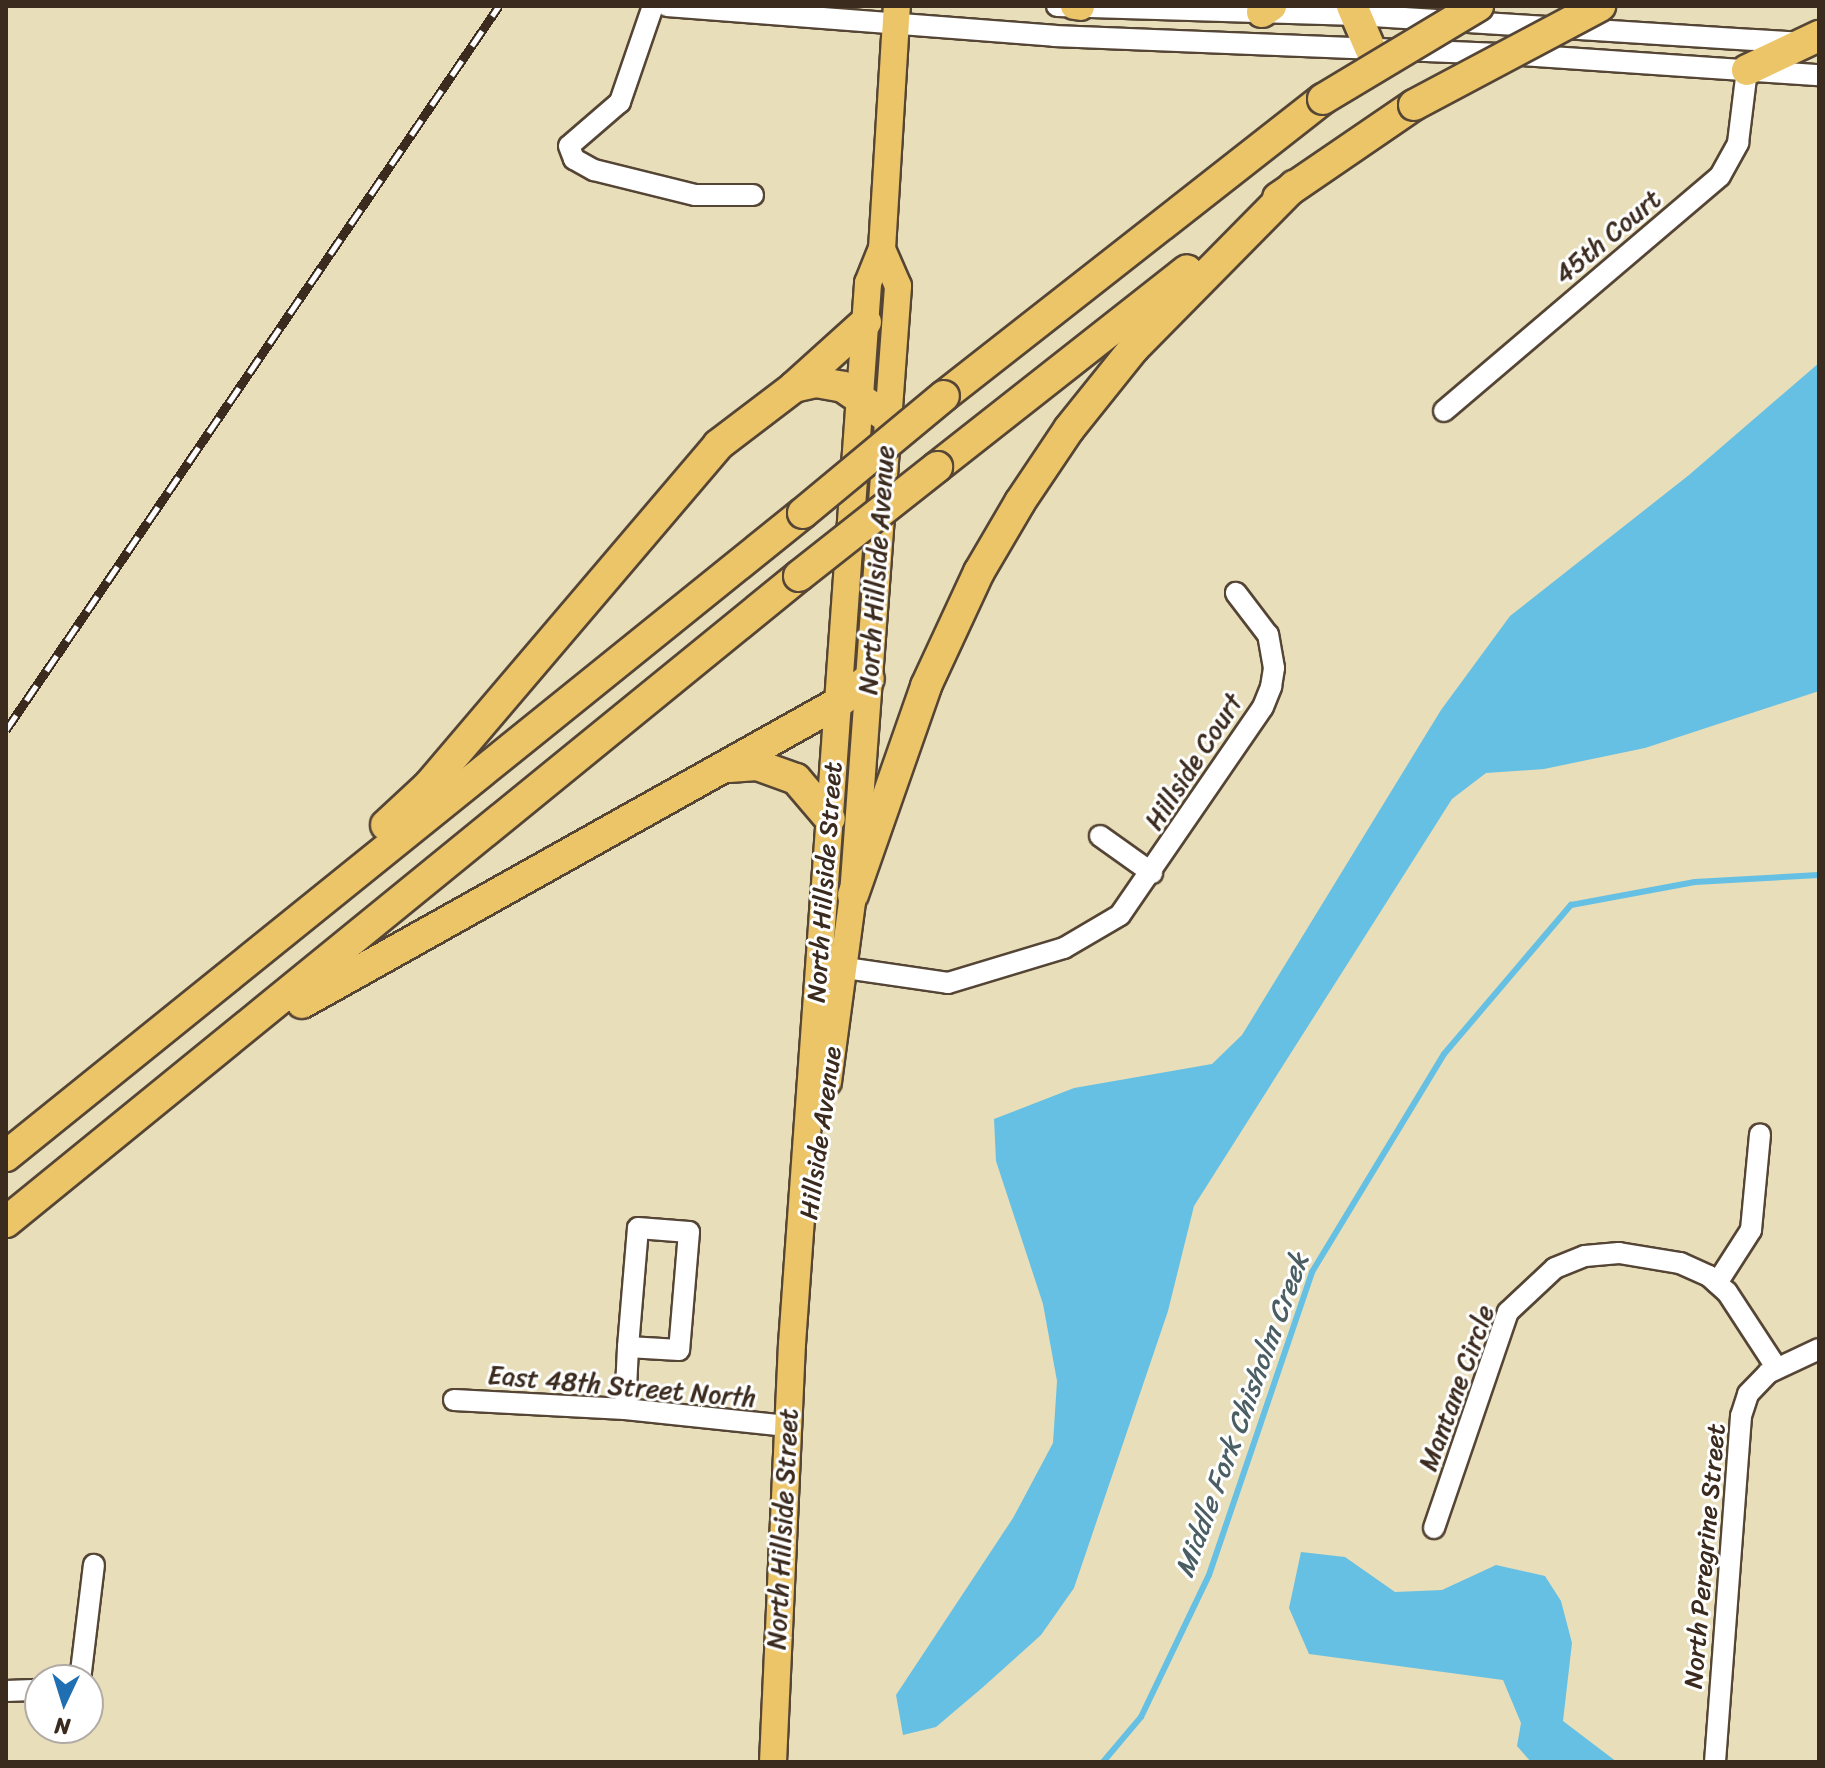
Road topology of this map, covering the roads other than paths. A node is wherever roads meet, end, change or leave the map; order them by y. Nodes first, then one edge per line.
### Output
1 (653, 6) edge
2 (667, 6) edge
3 (1071, 6) edge
4 (1478, 6) edge
5 (1600, 6) edge
6 (1266, 9) edge
7 (1354, 10) edge
8 (896, 15) edge
9 (1812, 42) edge
10 (1370, 48) junction
11 (1747, 70) junction
12 (1819, 75) edge
13 (1294, 186) junction
14 (753, 195) dead end
15 (882, 249) junction
16 (866, 322) junction
17 (794, 387) junction
18 (861, 396) junction
19 (1444, 411) dead end
20 (887, 417) junction
21 (1236, 593) dead end
22 (869, 679) junction
23 (838, 703) junction
24 (724, 768) junction
25 (830, 819) junction
26 (1100, 836) dead end
27 (1152, 873) junction
28 (853, 895) junction
29 (832, 966) junction
30 (144, 1042) junction
31 (166, 1092) junction
32 (1760, 1134) dead end
33 (6, 1156) edge
34 (6, 1222) edge
35 (1717, 1283) junction
36 (795, 1323) joint
37 (628, 1347) junction
38 (1819, 1349) edge
39 (1776, 1367) junction
40 (454, 1400) dead end
41 (625, 1409) junction
42 (787, 1426) junction
43 (1434, 1528) dead end
44 (94, 1565) dead end
45 (82, 1664) edge
46 (773, 1762) edge
47 (1715, 1762) edge

1 - 14 street
2 - 8 street
3 - 6 street
4 - 30 highway, bridge
5 - 13 highway, bridge
6 - 7 street
7 - 9 street
7 - 10 highway
8 - 10 street
8 - 15 main road, North Hillside Street
9 - 11 highway
10 - 11 street
11 - 12 street
11 - 19 street, 45th Court
13 - 28 highway
13 - 31 highway, bridge
15 - 16 main road, North Hillside Street
15 - 20 main road, North Hillside Avenue
16 - 17 highway
16 - 18 main road, North Hillside Street
17 - 18 highway
17 - 30 highway
18 - 20 highway
18 - 23 main road, North Hillside Street
20 - 22 main road, North Hillside Avenue
21 - 27 street, Hillside Court
22 - 23 highway
22 - 28 main road, North Hillside Avenue
23 - 24 highway
23 - 25 main road, North Hillside Street
24 - 25 highway
24 - 31 highway
25 - 29 main road, North Hillside Street
26 - 27 street, Hillside Court
27 - 29 street, Hillside Court
28 - 29 main road, Hillside Avenue
29 - 36 main road, Hillside Avenue
30 - 33 highway
31 - 34 highway
32 - 35 street
35 - 39 street, Mantane Circle
35 - 43 street, Mantane Circle
36 - 42 main road, North Hillside Street
37 - 37 street
37 - 41 street
38 - 39 street
39 - 47 street, North Peregrine Street
40 - 41 street, East 48th Street North
41 - 42 street, East 48th Street North
42 - 46 main road, North Hillside Street
44 - 45 street

